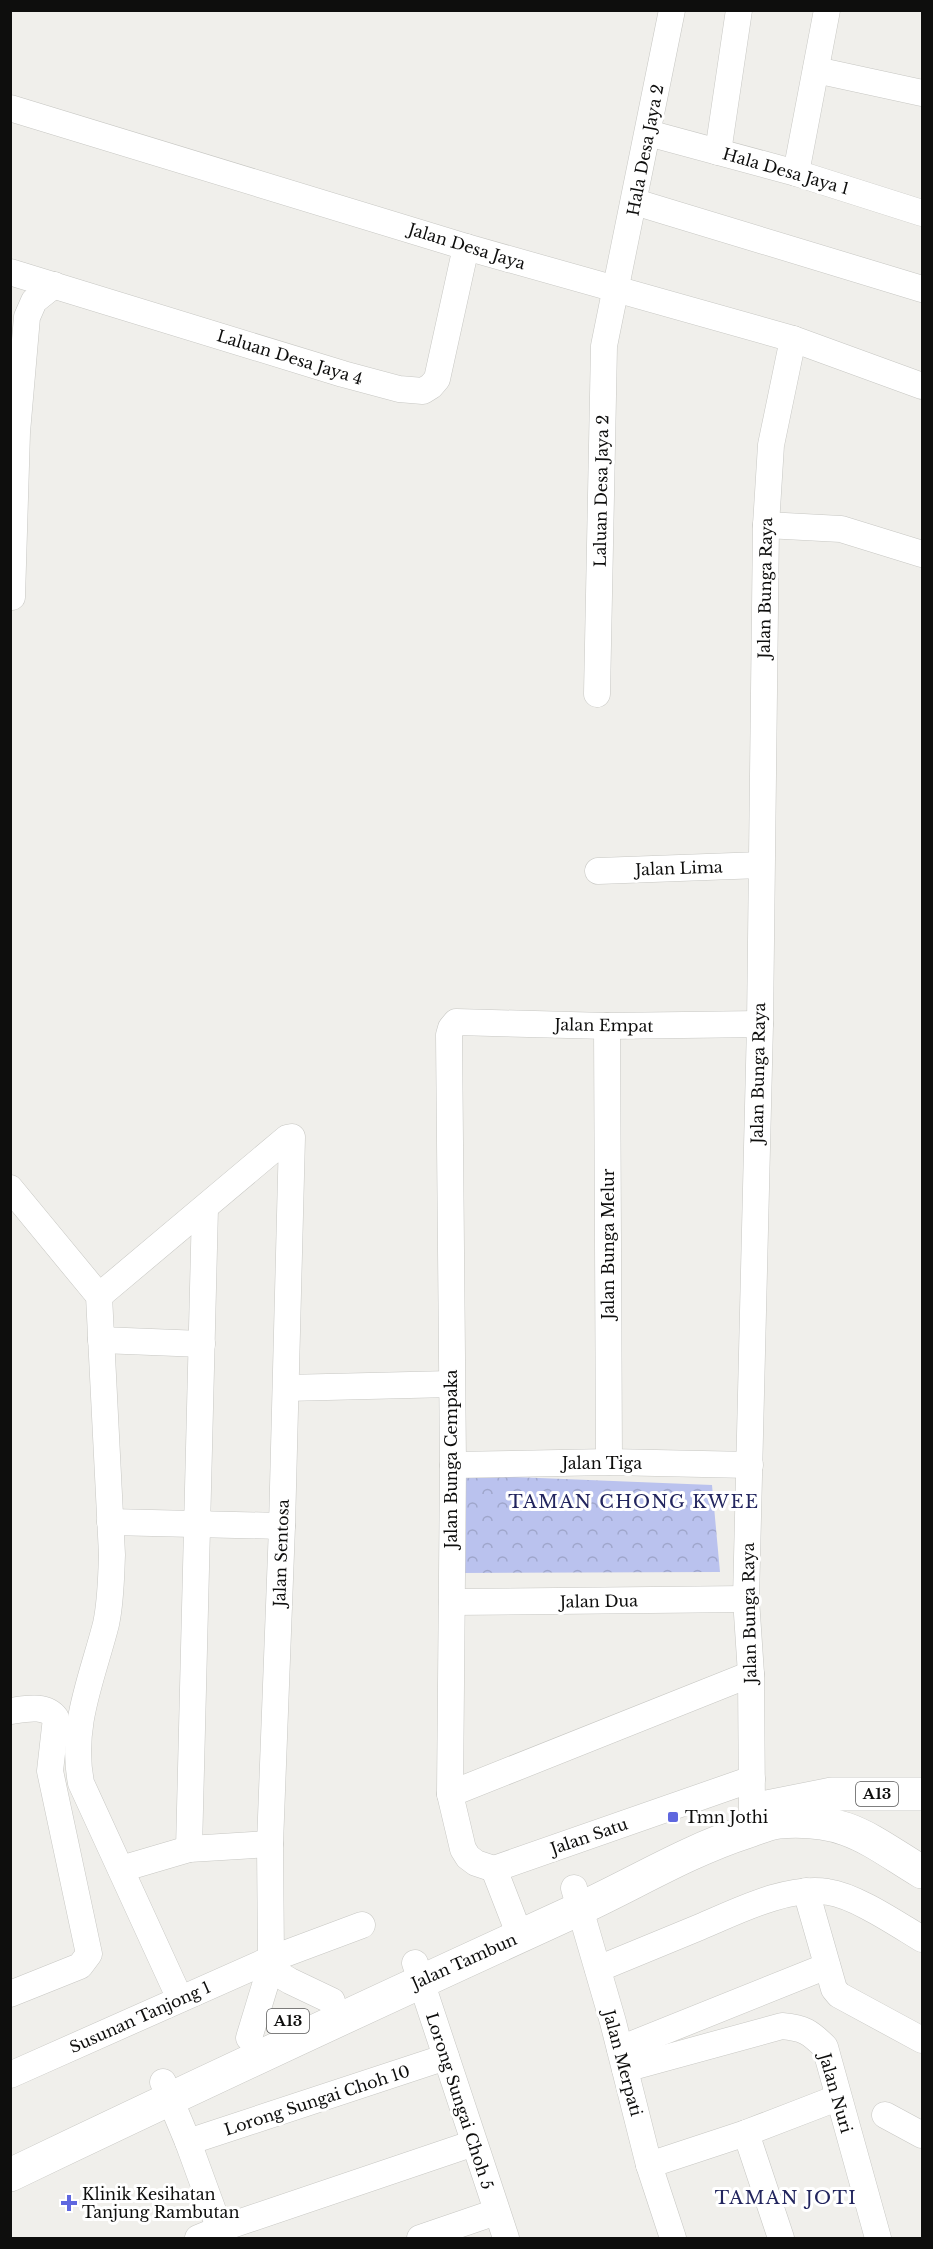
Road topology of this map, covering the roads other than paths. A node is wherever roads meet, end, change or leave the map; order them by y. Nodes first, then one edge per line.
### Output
1 (672, 10) edge
2 (740, 10) edge
3 (827, 10) edge
4 (816, 70) junction
5 (922, 93) edge
6 (10, 108) edge
7 (648, 133) junction
8 (718, 152) junction
9 (796, 173) junction
10 (634, 202) junction
11 (922, 213) edge
12 (466, 247) junction
13 (10, 272) edge
14 (54, 285) junction
15 (922, 289) edge
16 (617, 290) junction
17 (793, 339) junction
18 (921, 379) edge
19 (766, 525) junction
20 (922, 554) edge
21 (12, 597) edge
22 (597, 694) dead end
23 (760, 865) junction
24 (598, 872) dead end
25 (760, 1024) junction
26 (608, 1026) junction
27 (451, 1028) joint
28 (10, 1188) edge
29 (205, 1208) junction
30 (99, 1296) junction
31 (101, 1340) junction
32 (202, 1344) junction
33 (451, 1384) junction
34 (286, 1388) junction
35 (609, 1462) junction
36 (453, 1465) junction
37 (750, 1465) junction
38 (110, 1522) junction
39 (197, 1524) junction
40 (282, 1526) junction
41 (746, 1599) junction
42 (452, 1602) junction
43 (751, 1674) junction
44 (10, 1711) edge
45 (450, 1794) junction
46 (752, 1794) junction
47 (922, 1794) edge
48 (270, 1844) junction
49 (189, 1849) junction
50 (121, 1869) junction
51 (494, 1869) junction
52 (922, 1872) edge
53 (806, 1891) junction
54 (577, 1898) junction
55 (362, 1925) dead end
56 (515, 1926) junction
57 (922, 1938) edge
58 (270, 1964) junction
59 (827, 1966) junction
60 (598, 1969) junction
61 (418, 1971) junction
62 (10, 1994) edge
63 (180, 1999) junction
64 (332, 2001) junction
65 (249, 2038) junction
66 (922, 2040) edge
67 (447, 2057) junction
68 (622, 2059) junction
69 (10, 2075) edge
70 (167, 2090) junction
71 (837, 2098) junction
72 (885, 2115) dead end
73 (746, 2133) junction
74 (922, 2135) edge
75 (188, 2142) junction
76 (474, 2143) junction
77 (10, 2154) edge
78 (649, 2165) junction
79 (10, 2175) edge
80 (496, 2212) junction
81 (214, 2235) edge
82 (420, 2238) edge
83 (506, 2238) edge
84 (674, 2238) edge
85 (781, 2238) edge
86 (878, 2238) edge

1 - 7 street, Hala Desa Jaya 2
2 - 8 street
3 - 4 street
4 - 5 street
4 - 9 street
6 - 12 street, Jalan Desa Jaya
7 - 8 street, Hala Desa Jaya 1
7 - 10 street, Hala Desa Jaya 2
8 - 9 street, Hala Desa Jaya 1
9 - 11 street, Hala Desa Jaya 1
10 - 15 street
10 - 16 street, Hala Desa Jaya 2
12 - 14 street, Laluan Desa Jaya 4
12 - 16 street, Jalan Desa Jaya
13 - 14 street, Laluan Desa Jaya 4
14 - 21 street
16 - 17 street, Jalan Desa Jaya
16 - 22 street, Laluan Desa Jaya 2
17 - 18 street, Jalan Desa Jaya
17 - 19 street, Jalan Bunga Raya
19 - 20 street
19 - 23 street, Jalan Bunga Raya
23 - 24 street, Jalan Lima
23 - 25 street, Jalan Bunga Raya
25 - 26 street, Jalan Empat
25 - 37 street, Jalan Bunga Raya
26 - 27 street, Jalan Empat
26 - 35 street, Jalan Bunga Melur
27 - 33 street, Jalan Bunga Cempaka
28 - 30 street
29 - 30 street
29 - 32 street
29 - 34 street, Jalan Sentosa
30 - 31 street
31 - 32 street
31 - 38 street
32 - 39 street
33 - 34 street
33 - 36 street, Jalan Bunga Cempaka
34 - 40 street, Jalan Sentosa
35 - 36 street, Jalan Tiga
35 - 37 street, Jalan Tiga
36 - 42 street, Jalan Bunga Cempaka
37 - 41 street, Jalan Bunga Raya
38 - 39 street
38 - 50 street
39 - 40 street
39 - 49 street
40 - 48 street, Jalan Sentosa
41 - 42 street, Jalan Dua
41 - 43 street, Jalan Bunga Raya
42 - 45 street, Jalan Bunga Cempaka
43 - 45 street
43 - 46 street, Jalan Bunga Raya
44 - 62 street
45 - 51 street, Jalan Bunga Cempaka
46 - 47 main road, Jalan Tambun / A13
46 - 51 street, Jalan Satu
46 - 54 main road, Jalan Tambun / A13
48 - 49 street
48 - 58 street, Jalan Sentosa
49 - 50 street
50 - 63 street
51 - 56 street
52 - 54 main road, Jalan Tambun / A13
53 - 57 street
53 - 59 street
53 - 60 street
54 - 56 main road, Jalan Tambun / A13
54 - 60 street, Jalan Merpati
55 - 58 street, Susunan Tanjong 1
56 - 61 main road, Jalan Tambun / A13
58 - 63 street, Susunan Tanjong 1
58 - 64 street
58 - 65 street, Jalan Sentosa
59 - 66 street
59 - 68 street
60 - 68 street, Jalan Merpati
61 - 64 main road, Jalan Tambun / A13
61 - 67 street, Lorong Sungai Choh 5
61 - 70 main road, Jalan Tambun / A13
63 - 69 street, Susunan Tanjong 1
64 - 65 main road, Jalan Tambun / A13
65 - 70 main road, Jalan Tambun / A13
67 - 75 street, Lorong Sungai Choh 10
67 - 76 street, Lorong Sungai Choh 5
68 - 71 street, Jalan Nuri
68 - 78 street, Jalan Merpati
70 - 75 street
70 - 77 main road, Jalan Tambun / A13
70 - 79 main road, Jalan Tambun / A13
71 - 73 street
71 - 86 street, Jalan Nuri
72 - 74 street
73 - 78 street
73 - 85 street
75 - 81 street
76 - 80 street, Lorong Sungai Choh 5
76 - 81 street
78 - 84 street, Jalan Merpati
80 - 82 street
80 - 83 street, Lorong Sungai Choh 5

